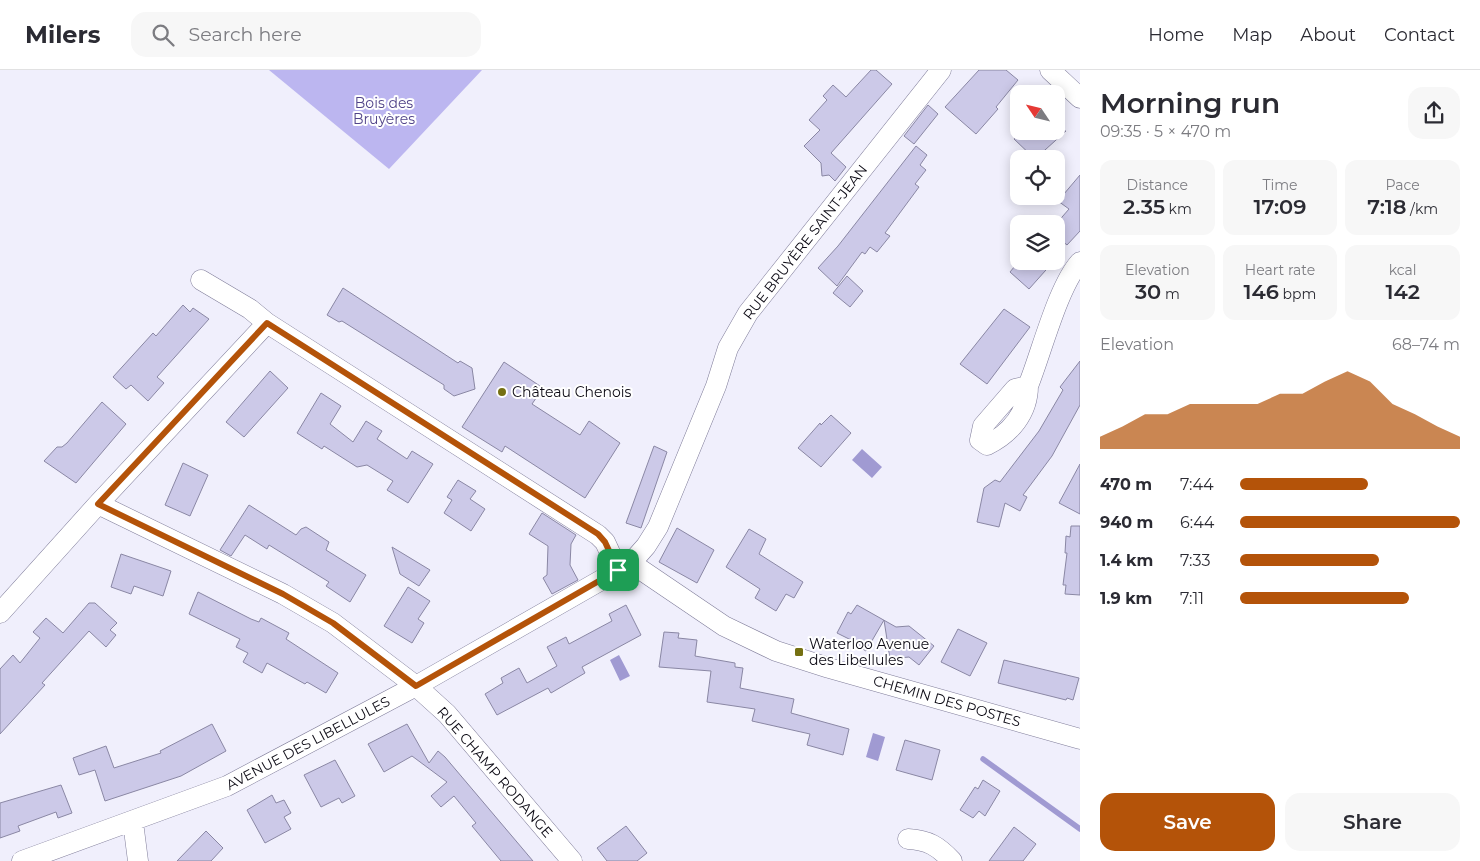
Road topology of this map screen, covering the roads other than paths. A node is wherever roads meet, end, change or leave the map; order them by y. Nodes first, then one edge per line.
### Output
1 (941, 70) edge
2 (1050, 70) edge
3 (1080, 98) edge
4 (1080, 262) edge
5 (201, 280) dead end
6 (267, 323) junction
7 (1028, 386) dead end
8 (98, 504) junction
9 (624, 567) junction
10 (0, 613) edge
11 (416, 686) junction
12 (1080, 739) edge
13 (133, 822) junction
14 (908, 839) dead end
15 (22, 861) edge
16 (138, 861) edge
17 (572, 861) edge
18 (952, 861) edge

1 - 9 street, RUE BRUYÈRE SAINT-JEAN
2 - 3 street
4 - 7 street
5 - 6 street
6 - 8 street
6 - 9 street
8 - 10 street
8 - 11 street, RUE CHAMP RODANGE
9 - 11 street, AVENUE DES LIBELLULES
9 - 12 street, CHEMIN DES POSTES
11 - 13 street, AVENUE DES LIBELLULES
11 - 17 street, RUE CHAMP RODANGE
13 - 15 street, AVENUE DES LIBELLULES
13 - 16 street
14 - 18 street

